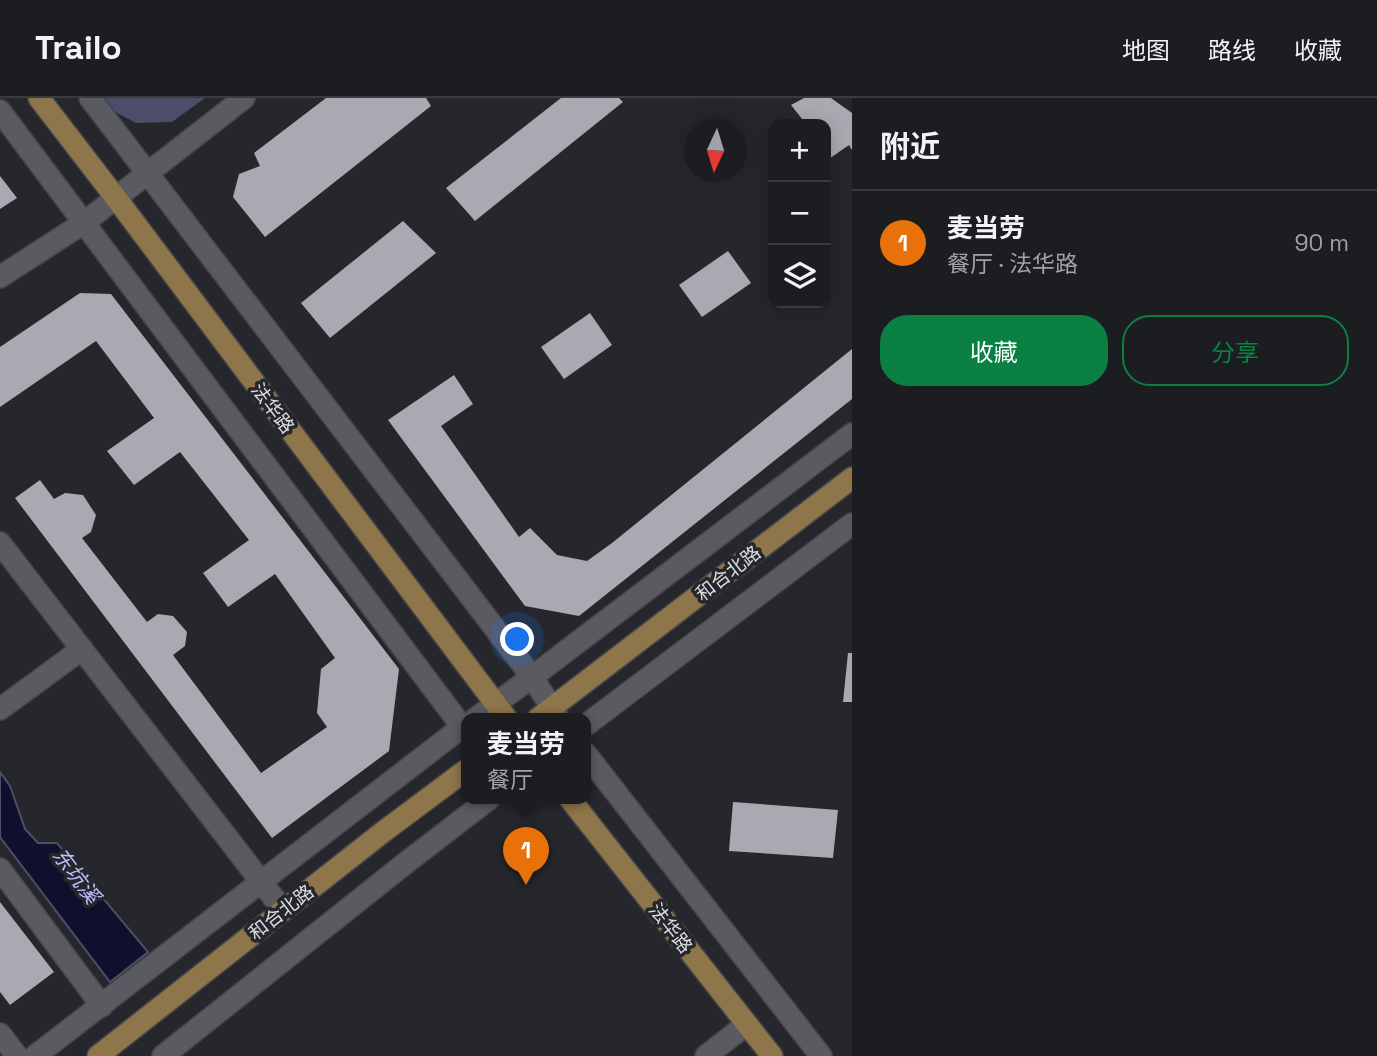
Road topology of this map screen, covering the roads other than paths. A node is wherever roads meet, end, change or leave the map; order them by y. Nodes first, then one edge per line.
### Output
1 (39, 98) edge
2 (90, 98) edge
3 (244, 98) edge
4 (0, 111) edge
5 (148, 173) junction
6 (116, 198) junction
7 (85, 222) junction
8 (0, 277) edge
9 (852, 433) edge
10 (852, 478) edge
11 (852, 524) edge
12 (0, 543) edge
13 (82, 649) junction
14 (532, 677) junction
15 (0, 709) edge
16 (501, 712) edge
17 (549, 713) edge
18 (553, 713) edge
19 (461, 717) edge
20 (591, 721) edge
21 (461, 731) edge
22 (591, 760) edge
23 (461, 774) edge
24 (482, 804) edge
25 (574, 804) edge
26 (0, 869) edge
27 (262, 882) junction
28 (283, 910) junction
29 (102, 1006) junction
30 (747, 1024) junction
31 (0, 1034) edge
32 (17, 1056) edge
33 (35, 1056) edge
34 (98, 1056) edge
35 (163, 1056) edge
36 (706, 1056) edge
37 (772, 1056) edge
38 (821, 1056) edge

1 - 6 main road, 法华路
2 - 5 street
3 - 5 street
4 - 7 street
5 - 6 street
5 - 14 street
6 - 7 street
6 - 16 main road, 法华路
7 - 8 street
7 - 19 street
9 - 14 street
10 - 18 main road, 和合北路
11 - 20 street
12 - 13 street
13 - 15 street
13 - 27 street
14 - 16 street
14 - 17 street
21 - 27 street
22 - 38 street
23 - 28 main road, 和合北路
24 - 35 street
25 - 30 main road, 法华路
26 - 29 street
27 - 28 street
27 - 29 street
28 - 34 main road, 和合北路
29 - 33 street
30 - 36 street
30 - 37 main road, 法华路
31 - 32 street

